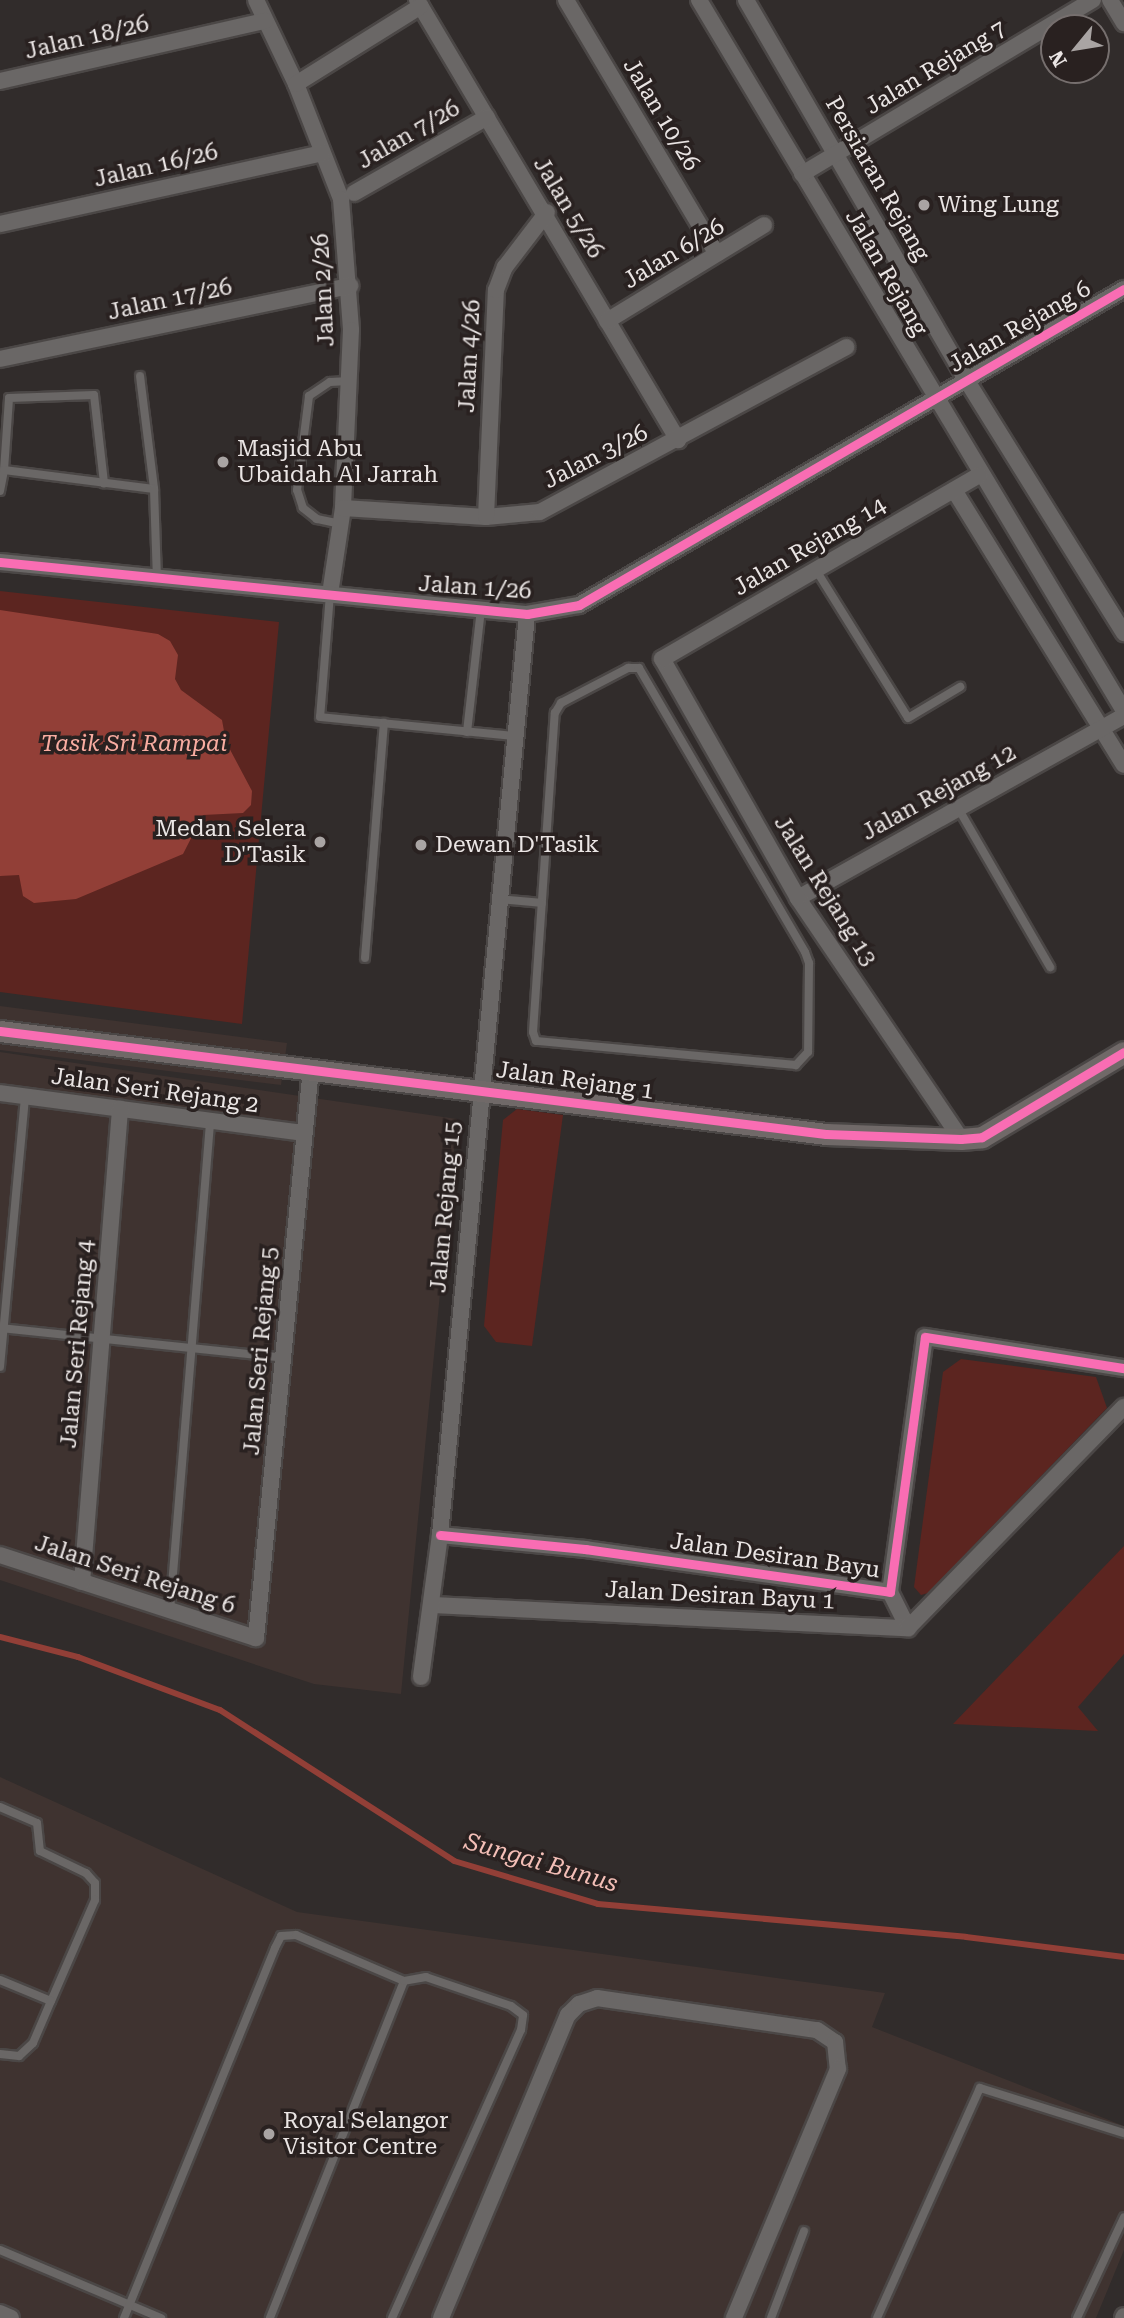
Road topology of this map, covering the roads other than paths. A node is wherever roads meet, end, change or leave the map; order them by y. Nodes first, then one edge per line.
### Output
1 (256, 0) edge
2 (566, 0) edge
3 (699, 0) edge
4 (746, 0) edge
5 (1093, 0) edge
6 (1110, 0) edge
7 (419, 3) edge
8 (265, 21) junction
9 (1124, 23) edge
10 (0, 81) edge
11 (296, 84) junction
12 (486, 117) junction
13 (322, 153) junction
14 (837, 154) junction
15 (802, 174) junction
16 (354, 193) dead end
17 (547, 212) junction
18 (0, 224) edge
19 (764, 225) dead end
20 (717, 254) junction
21 (350, 286) junction
22 (1124, 289) edge
23 (607, 321) junction
24 (846, 347) dead end
25 (0, 359) edge
26 (141, 376) dead end
27 (349, 381) junction
28 (967, 381) junction
29 (935, 400) junction
30 (678, 440) junction
31 (4, 470) junction
32 (980, 475) junction
33 (104, 483) junction
34 (154, 489) junction
35 (954, 490) junction
36 (0, 491) edge
37 (342, 516) junction
38 (486, 517) junction
39 (0, 562) edge
40 (816, 570) junction
41 (157, 578) junction
42 (330, 594) junction
43 (481, 609) junction
44 (527, 614) junction
45 (1124, 633) edge
46 (662, 659) joint
47 (960, 687) dead end
48 (1124, 713) edge
49 (384, 723) junction
50 (1101, 728) junction
51 (467, 732) junction
52 (514, 736) junction
53 (1124, 765) edge
54 (958, 808) junction
55 (798, 898) junction
56 (498, 899) junction
57 (542, 902) junction
58 (365, 958) dead end
59 (1050, 967) dead end
60 (0, 1031) edge
61 (1124, 1052) edge
62 (310, 1068) junction
63 (479, 1088) junction
64 (0, 1093) edge
65 (25, 1096) junction
66 (120, 1109) junction
67 (211, 1121) junction
68 (304, 1133) junction
69 (961, 1139) junction
70 (2, 1329) edge
71 (101, 1338) junction
72 (193, 1348) junction
73 (284, 1357) junction
74 (0, 1367) edge
75 (1124, 1368) edge
76 (1124, 1407) edge
77 (440, 1535) junction
78 (0, 1555) edge
79 (82, 1582) junction
80 (890, 1592) junction
81 (431, 1605) junction
82 (170, 1611) junction
83 (908, 1628) junction
84 (256, 1638) joint
85 (421, 1677) dead end
86 (0, 1807) edge
87 (0, 1980) edge
88 (404, 1981) junction
89 (51, 2001) junction
90 (0, 2054) edge
91 (1124, 2133) edge
92 (1124, 2217) edge
93 (804, 2231) dead end
94 (0, 2250) edge
95 (131, 2305) junction
96 (0, 2313) edge
97 (11, 2318) edge
98 (124, 2318) edge
99 (162, 2318) edge
100 (270, 2318) edge
101 (392, 2318) edge
102 (441, 2318) edge
103 (734, 2318) edge
104 (771, 2318) edge
105 (877, 2318) edge
106 (1077, 2318) edge

1 - 8 street, Jalan 2/26
2 - 20 street, Jalan 10/26
3 - 15 street, Jalan Rejang
4 - 14 street, Persiaran Rejang
5 - 14 street, Jalan Rejang 7
6 - 9 street
7 - 11 street
7 - 12 street, Jalan 5/26
8 - 10 street, Jalan 18/26
8 - 11 street, Jalan 2/26
11 - 13 street, Jalan 2/26
12 - 16 street, Jalan 7/26
12 - 17 street, Jalan 5/26
13 - 18 street, Jalan 16/26
13 - 21 street, Jalan 2/26
14 - 15 street, Jalan Rejang 7
14 - 28 street, Persiaran Rejang
15 - 29 street, Jalan Rejang
17 - 23 street, Jalan 5/26
17 - 38 street, Jalan 4/26
19 - 20 street, Jalan 6/26
20 - 23 street, Jalan 6/26
21 - 25 street, Jalan 17/26
21 - 27 street, Jalan 2/26
22 - 28 street, Jalan Rejang 6
23 - 30 street, Jalan 5/26
24 - 30 street, Jalan 3/26
26 - 34 lane
27 - 37 street, Jalan 2/26
27 - 37 lane
28 - 29 street, Jalan Rejang 6
28 - 45 street, Persiaran Rejang
29 - 32 street, Jalan Rejang
29 - 44 street, Jalan 1/26
30 - 38 street, Jalan 3/26
31 - 33 lane
31 - 33 lane
31 - 36 lane
32 - 35 street, Jalan Rejang 14
32 - 48 street, Jalan Rejang
33 - 34 lane
34 - 41 lane
35 - 40 street, Jalan Rejang 14
35 - 50 street
37 - 38 street, Jalan 3/26
37 - 42 street, Jalan 2/26
39 - 41 street, Jalan 1/26
40 - 46 street, Jalan Rejang 14
40 - 47 lane
41 - 42 street, Jalan 1/26
42 - 43 street, Jalan 1/26
42 - 49 lane
43 - 44 street, Jalan 1/26
43 - 51 lane
44 - 52 street, Jalan Rejang 15
46 - 55 street, Jalan Rejang 13
48 - 50 street, Jalan Rejang 12
49 - 51 lane
49 - 58 lane
50 - 53 street
50 - 54 street, Jalan Rejang 12
51 - 52 lane
52 - 56 street, Jalan Rejang 15
54 - 55 street, Jalan Rejang 12
54 - 59 lane
55 - 69 street, Jalan Rejang 13
56 - 57 lane
56 - 63 street, Jalan Rejang 15
57 - 57 lane
60 - 62 street, Jalan Rejang 1
61 - 69 street, Jalan Rejang 1
62 - 63 street, Jalan Rejang 1
62 - 68 street, Jalan Seri Rejang 5
63 - 69 street, Jalan Rejang 1
63 - 77 street, Jalan Rejang 15
64 - 65 street, Jalan Seri Rejang 2
65 - 66 street, Jalan Seri Rejang 2
65 - 70 lane
66 - 67 street, Jalan Seri Rejang 2
66 - 71 street, Jalan Seri Rejang 4
67 - 68 street, Jalan Seri Rejang 2
67 - 72 lane
68 - 73 street, Jalan Seri Rejang 5
70 - 71 lane
70 - 74 lane
71 - 72 lane
71 - 79 street, Jalan Seri Rejang 4
72 - 73 lane
72 - 82 lane
73 - 84 street, Jalan Seri Rejang 5
75 - 80 street, Jalan Desiran Bayu
76 - 83 street
77 - 80 street, Jalan Desiran Bayu
77 - 81 street, Jalan Rejang 15
78 - 79 street, Jalan Seri Rejang 6
79 - 82 street, Jalan Seri Rejang 6
80 - 83 street
81 - 83 street, Jalan Desiran Bayu 1
81 - 85 street, Jalan Rejang 15
82 - 84 street, Jalan Seri Rejang 6
86 - 89 lane
87 - 89 lane
88 - 95 lane
88 - 100 lane
88 - 101 lane
89 - 90 lane
91 - 105 lane
92 - 106 lane
93 - 104 lane
94 - 95 lane
95 - 98 lane
95 - 99 lane
96 - 97 street
102 - 103 street

